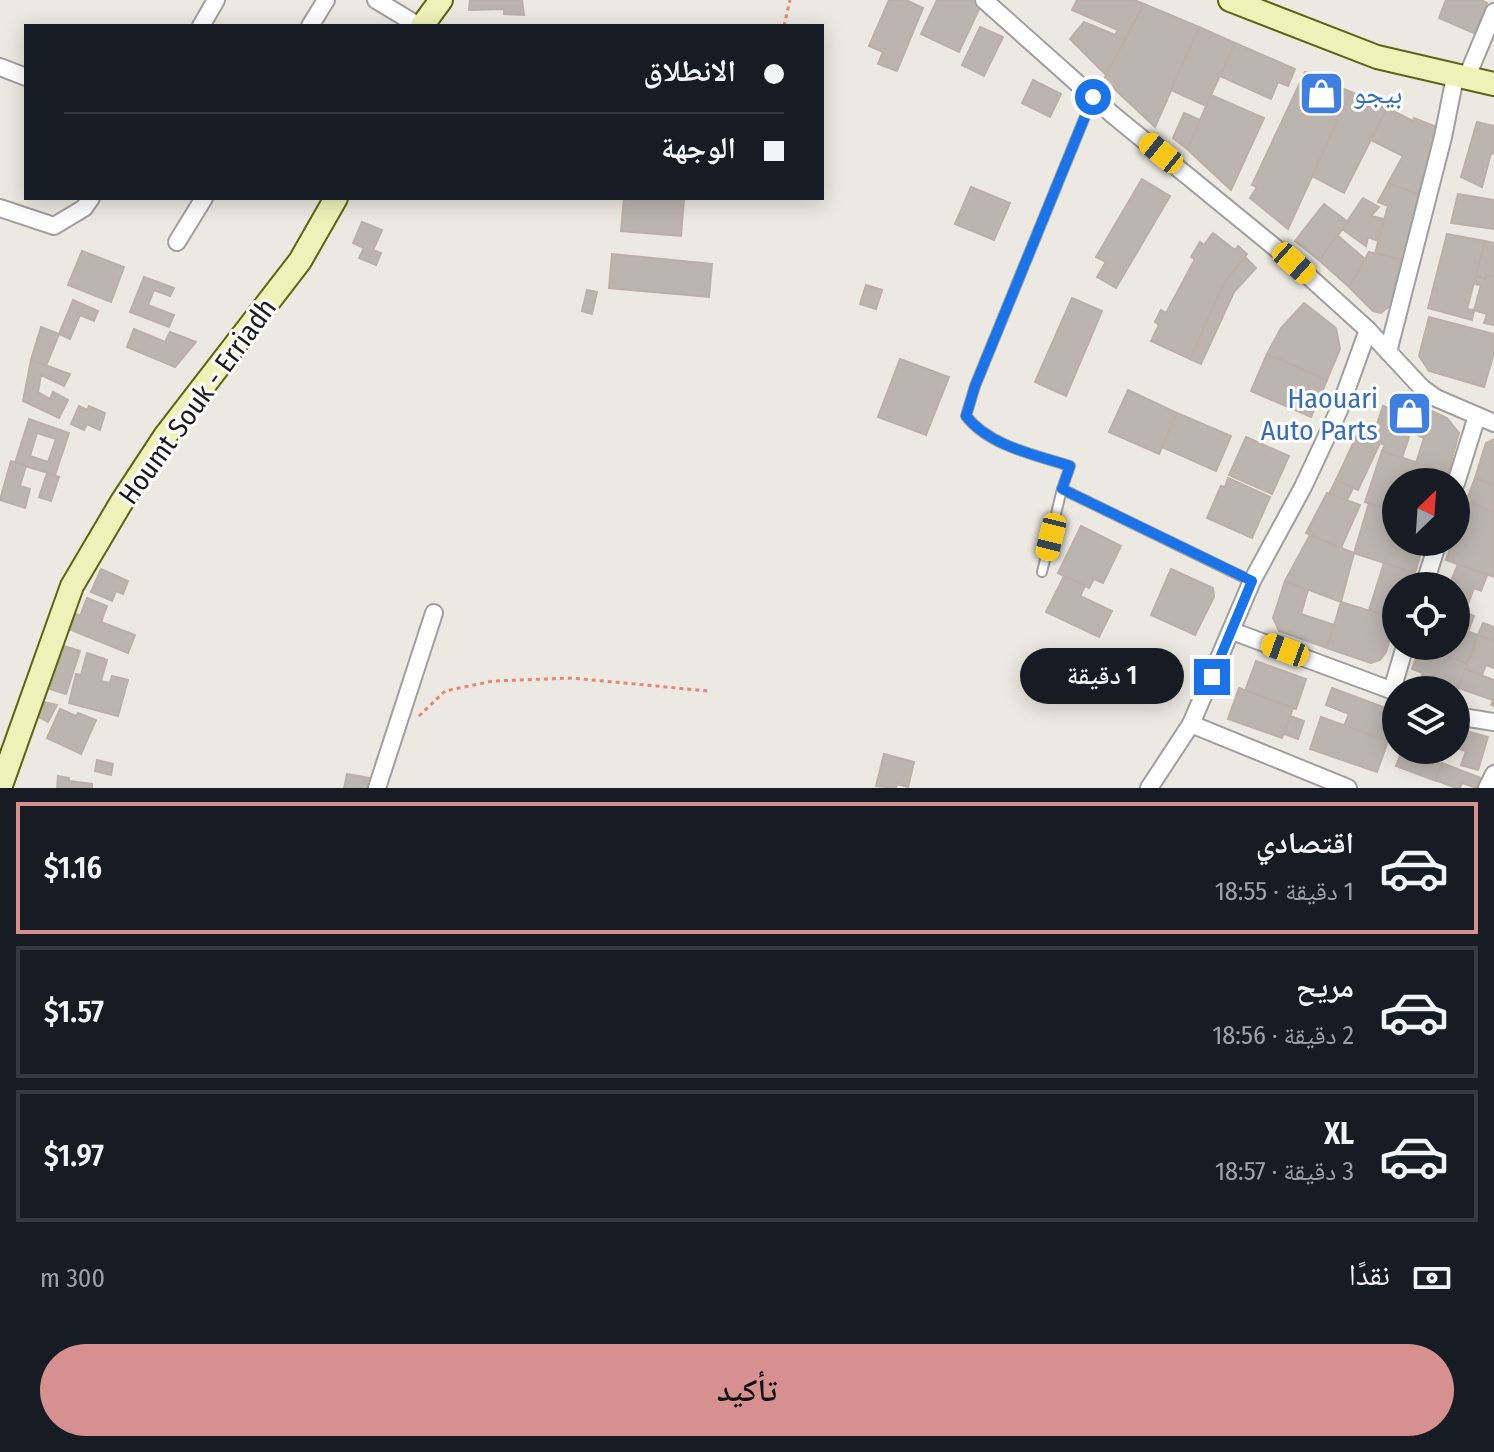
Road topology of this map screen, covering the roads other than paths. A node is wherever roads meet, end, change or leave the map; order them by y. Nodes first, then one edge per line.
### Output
1 (326, 0) edge
2 (376, 0) edge
3 (441, 0) edge
4 (984, 0) edge
5 (1230, 0) edge
6 (213, 1) edge
7 (1494, 12) edge
8 (202, 24) edge
9 (311, 24) edge
10 (418, 24) edge
11 (423, 24) edge
12 (0, 67) edge
13 (24, 76) edge
14 (1461, 78) junction
15 (1494, 84) edge
16 (1093, 97) junction
17 (90, 200) edge
18 (203, 200) edge
19 (335, 200) edge
20 (0, 208) edge
21 (177, 242) dead end
22 (1368, 330) junction
23 (1388, 352) junction
24 (1477, 416) junction
25 (1494, 423) edge
26 (1461, 468) edge
27 (1062, 489) junction
28 (1042, 572) dead end
29 (1252, 581) junction
30 (434, 613) dead end
31 (1232, 631) junction
32 (1382, 687) edge
33 (1470, 718) edge
34 (1494, 722) edge
35 (1191, 724) junction
36 (1494, 774) edge
37 (0, 788) edge
38 (377, 788) edge
39 (1149, 788) edge
40 (1348, 788) edge
41 (1487, 788) edge

1 - 9 street
2 - 10 street
3 - 11 street
4 - 16 street
5 - 14 street
6 - 8 street
7 - 14 street
12 - 13 street
14 - 15 street
14 - 23 street
16 - 22 street
16 - 27 lane
17 - 20 street
18 - 21 street
19 - 37 street, Houmt Souk - Erriadh
22 - 23 street
22 - 29 street
23 - 24 street
24 - 25 street
24 - 26 street
27 - 28 lane
27 - 29 lane
29 - 31 street
30 - 38 street
31 - 32 street
31 - 35 street
33 - 34 street
35 - 39 street
35 - 40 street
36 - 41 street

